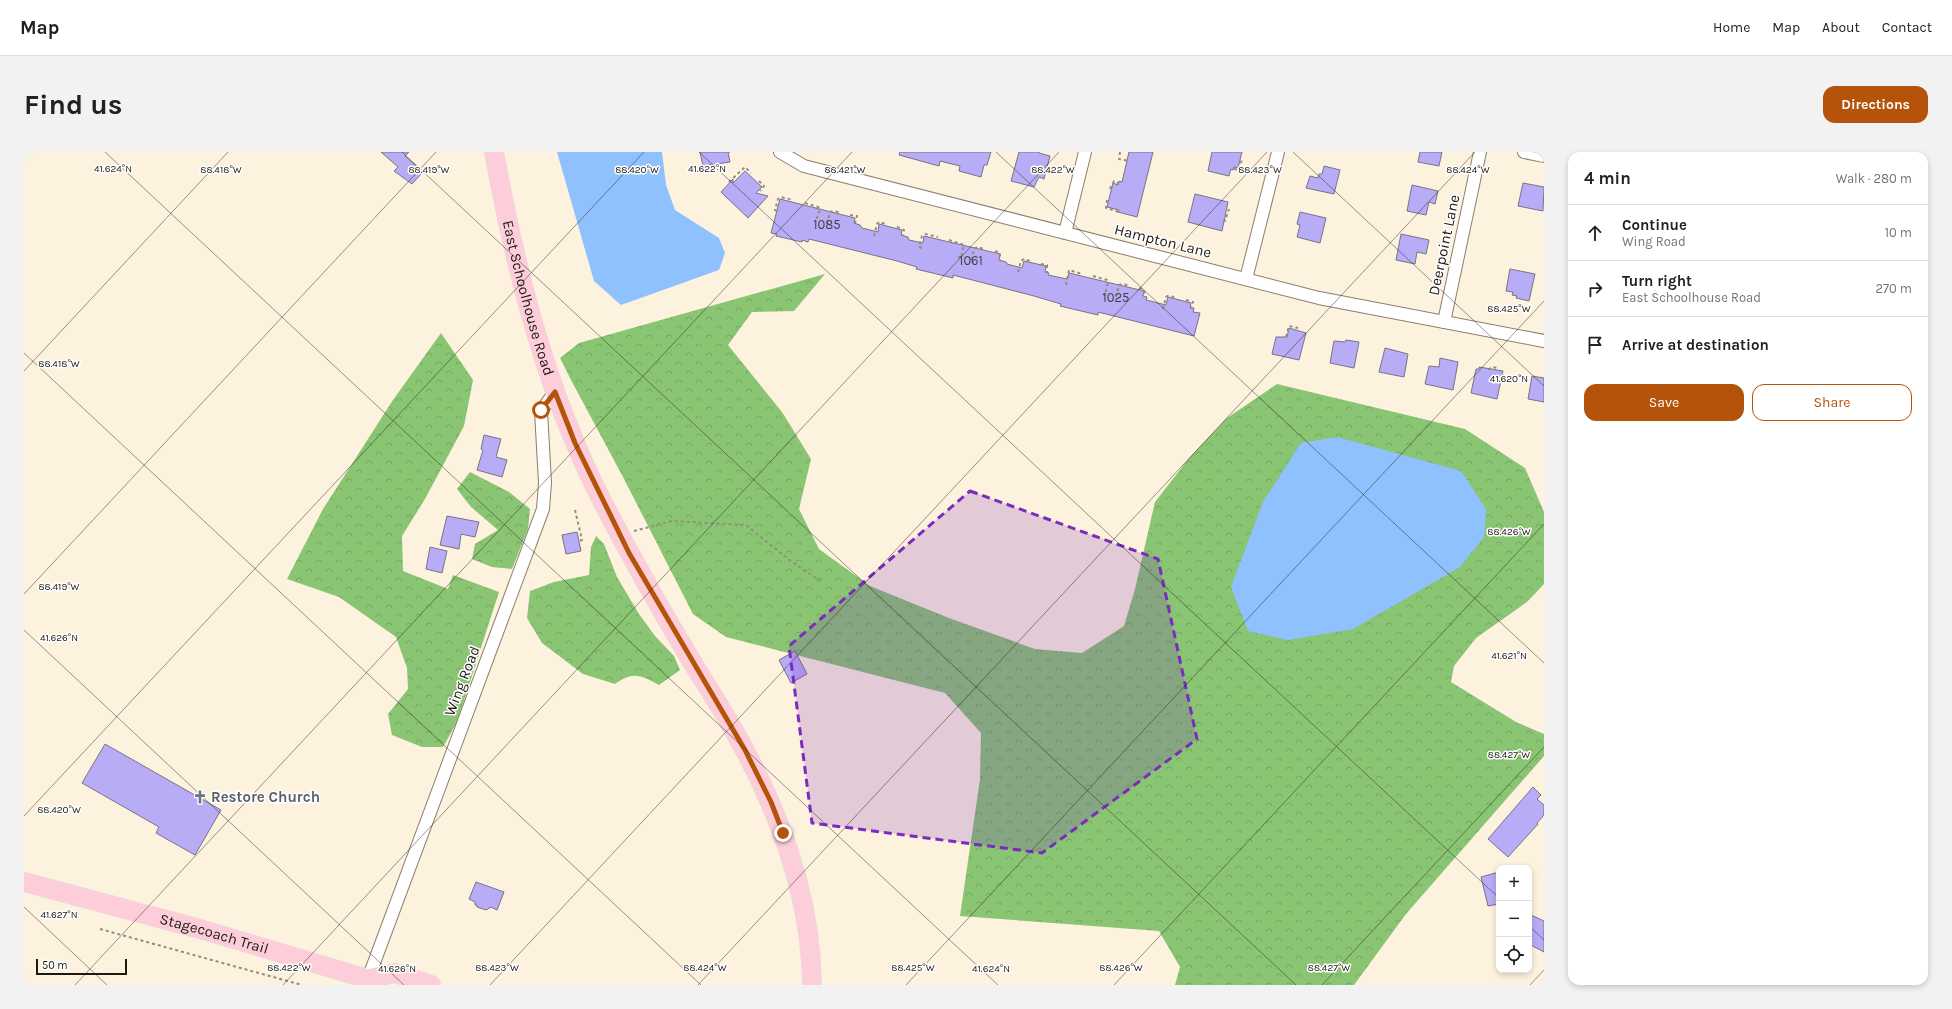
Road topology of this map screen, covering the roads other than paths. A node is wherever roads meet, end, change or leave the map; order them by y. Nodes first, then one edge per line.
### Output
1 (494, 152) edge
2 (780, 152) edge
3 (1085, 152) edge
4 (1278, 152) edge
5 (1480, 152) edge
6 (1524, 152) edge
7 (1544, 156) edge
8 (1065, 233) junction
9 (1246, 279) junction
10 (1444, 322) junction
11 (1544, 341) edge
12 (555, 392) junction
13 (24, 882) edge
14 (372, 982) edge
15 (431, 985) edge
16 (812, 985) edge

1 - 12 main road, East Schoolhouse Road
2 - 8 street, Hampton Lane
3 - 8 street
4 - 9 street
5 - 10 street, Deerpoint Lane
6 - 7 street
8 - 9 street, Hampton Lane
9 - 10 street, Hampton Lane
10 - 11 street, Hampton Lane
12 - 14 street, Wing Road
12 - 16 main road, East Schoolhouse Road
13 - 14 main road, Stagecoach Trail
14 - 15 main road, Stagecoach Trail

